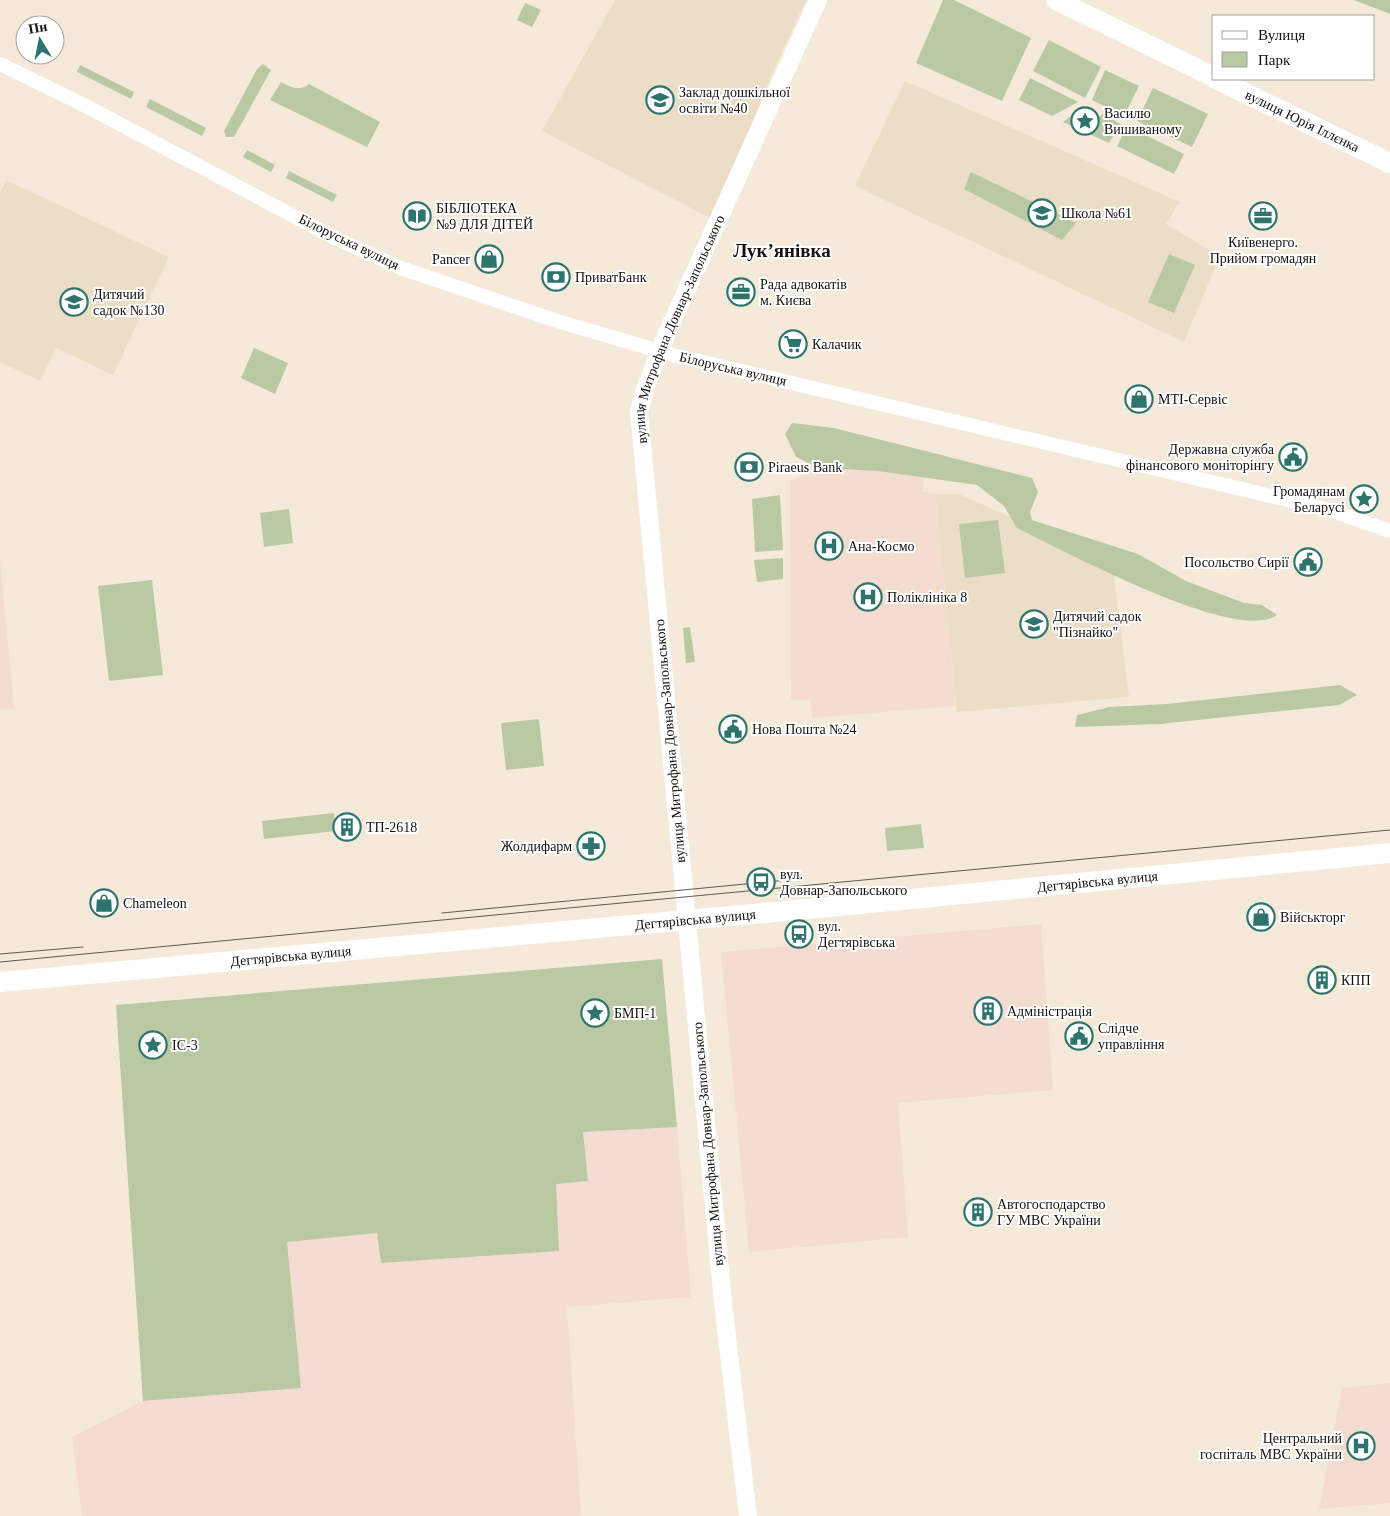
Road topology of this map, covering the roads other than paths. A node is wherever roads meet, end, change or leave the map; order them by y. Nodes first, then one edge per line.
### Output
1 (818, 0) edge
2 (1056, 0) edge
3 (0, 64) edge
4 (1212, 77) edge
5 (1219, 80) edge
6 (1390, 163) edge
7 (660, 351) junction
8 (1390, 531) edge
9 (1390, 853) edge
10 (688, 920) junction
11 (0, 982) edge
12 (748, 1516) edge

1 - 7 street, вулиця Митрофана Довнар-Запольського
2 - 4 main road, вулиця Юрія Іллєнка
3 - 7 street, Білоруська вулиця
5 - 6 main road, вулиця Юрія Іллєнка
7 - 8 street, Білоруська вулиця
7 - 10 street, вулиця Митрофана Довнар-Запольського
9 - 10 main road, Дегтярівська вулиця
10 - 11 main road, Дегтярівська вулиця
10 - 12 street, вулиця Митрофана Довнар-Запольського

